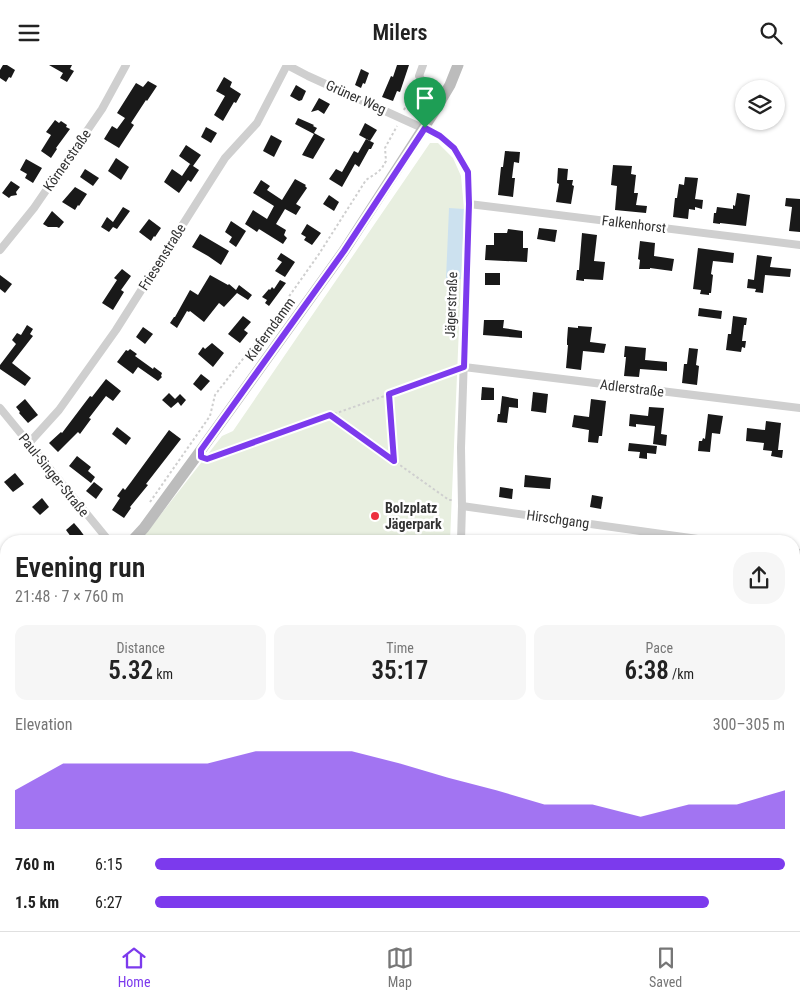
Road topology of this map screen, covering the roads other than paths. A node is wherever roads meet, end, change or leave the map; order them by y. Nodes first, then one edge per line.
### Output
1 (126, 65) edge
2 (287, 65) edge
3 (423, 65) edge
4 (458, 65) edge
5 (445, 95) junction
6 (425, 128) junction
7 (469, 204) junction
8 (800, 245) edge
9 (0, 250) edge
10 (464, 367) junction
11 (0, 408) edge
12 (800, 408) edge
13 (29, 443) junction
14 (462, 503) junction
15 (104, 535) edge
16 (132, 535) edge
17 (461, 535) edge
18 (673, 535) edge

1 - 9 street, Körnerstraße
2 - 6 street, Grüner Weg
2 - 13 street, Friesenstraße
3 - 5 street
4 - 5 street
5 - 6 street
6 - 7 street, Jägerstraße
6 - 16 street, Kieferndamm
7 - 8 street, Falkenhorst
7 - 10 street, Jägerstraße
10 - 12 street, Adlerstraße
10 - 14 street, Jägerstraße
11 - 13 street, Paul-Singer-Straße
13 - 15 street, Paul-Singer-Straße
14 - 17 street, Jägerstraße
14 - 18 street, Hirschgang

